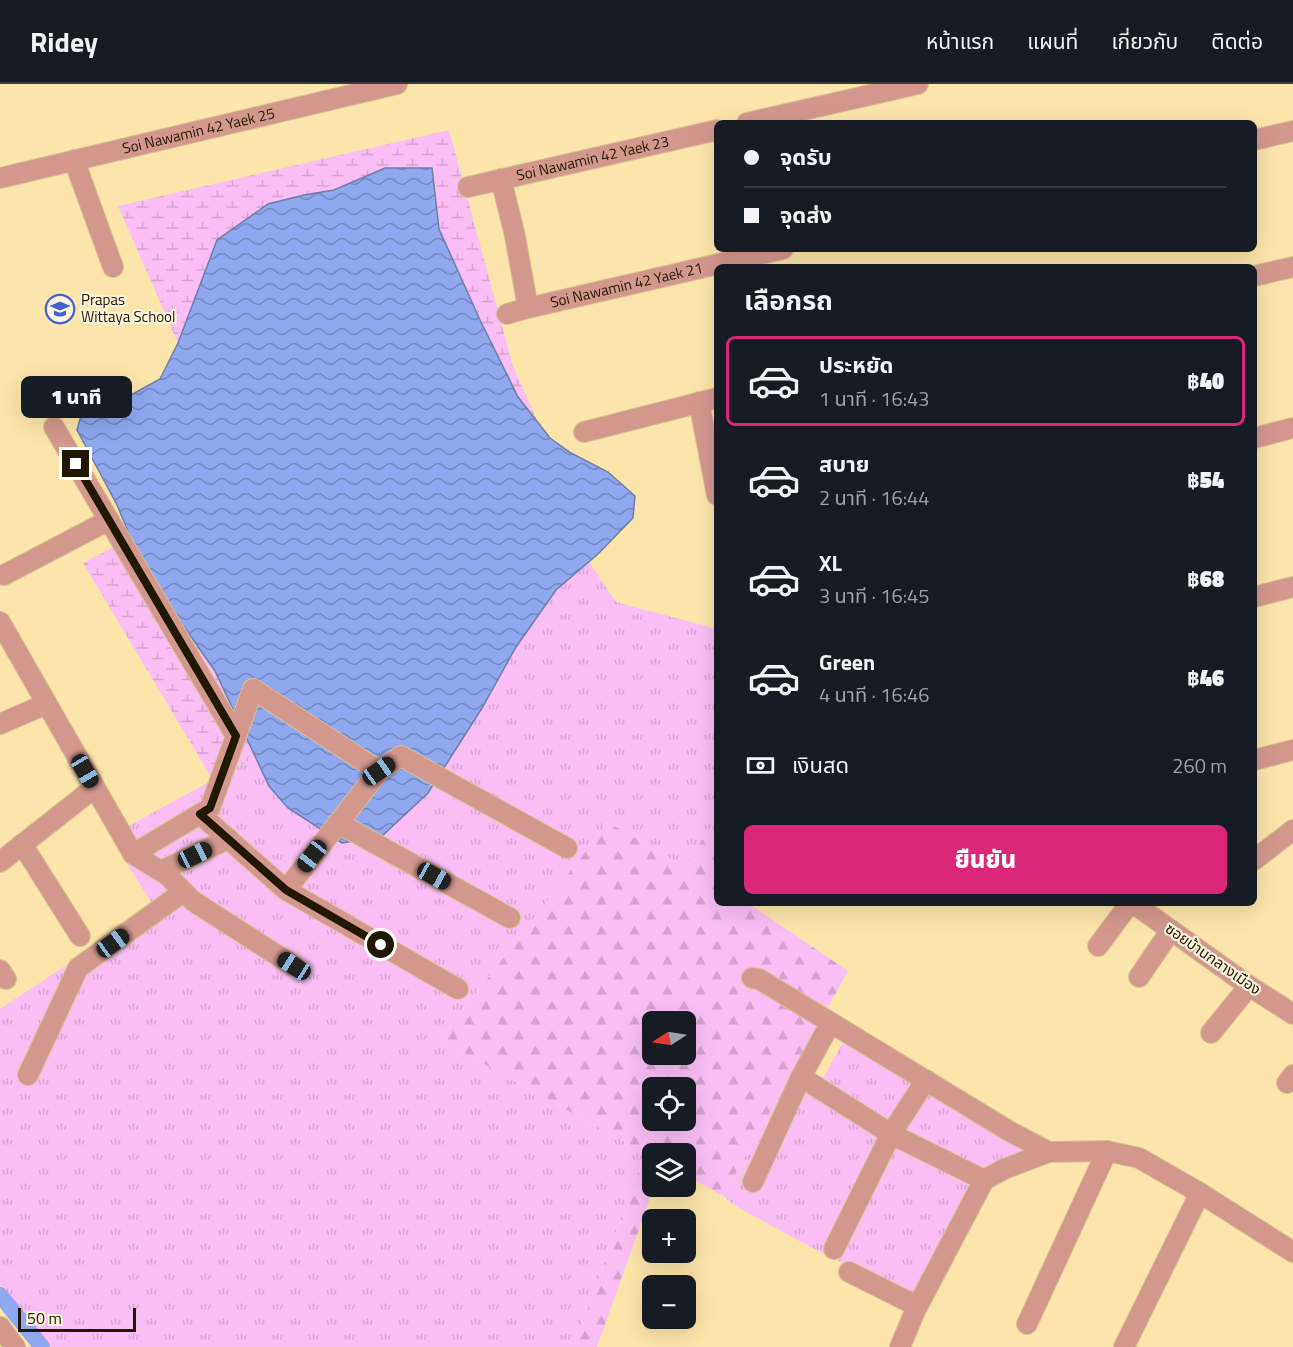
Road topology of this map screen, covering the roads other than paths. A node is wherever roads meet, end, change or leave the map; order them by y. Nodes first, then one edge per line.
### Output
1 (397, 84) edge
2 (918, 84) edge
3 (760, 120) edge
4 (714, 131) edge
5 (1293, 131) edge
6 (1257, 139) edge
7 (74, 160) junction
8 (0, 177) edge
9 (501, 179) junction
10 (468, 187) dead end
11 (770, 252) edge
12 (718, 264) edge
13 (714, 265) edge
14 (113, 267) dead end
15 (1293, 267) edge
16 (1257, 275) edge
17 (528, 308) junction
18 (507, 314) dead end
19 (708, 400) edge
20 (54, 427) dead end
21 (1293, 428) edge
22 (584, 432) dead end
23 (1257, 437) edge
24 (714, 463) edge
25 (109, 520) junction
26 (4, 575) dead end
27 (1293, 587) edge
28 (1257, 596) edge
29 (0, 622) edge
30 (46, 704) junction
31 (0, 724) edge
32 (236, 736) junction
33 (1293, 750) edge
34 (1257, 759) edge
35 (379, 771) junction
36 (94, 788) junction
37 (200, 814) junction
38 (338, 823) junction
39 (1293, 830) edge
40 (228, 839) junction
41 (22, 844) junction
42 (567, 848) dead end
43 (133, 854) junction
44 (1257, 858) edge
45 (0, 861) edge
46 (161, 871) junction
47 (286, 890) junction
48 (183, 892) junction
49 (1129, 906) edge
50 (1135, 906) edge
51 (510, 918) dead end
52 (1171, 930) junction
53 (80, 936) dead end
54 (1098, 946) dead end
55 (294, 966) dead end
56 (1139, 977) dead end
57 (752, 978) dead end
58 (1249, 986) junction
59 (458, 989) dead end
60 (1293, 1014) edge
61 (830, 1024) junction
62 (1210, 1034) dead end
63 (28, 1075) dead end
64 (801, 1077) junction
65 (926, 1080) junction
66 (891, 1134) junction
67 (1049, 1152) junction
68 (1107, 1152) junction
69 (984, 1180) junction
70 (753, 1182) dead end
71 (1200, 1193) junction
72 (1292, 1243) edge
73 (834, 1249) dead end
74 (849, 1272) dead end
75 (917, 1306) junction
76 (1027, 1324) dead end
77 (0, 1327) edge
78 (15, 1347) edge
79 (900, 1347) edge
80 (1124, 1347) edge

1 - 7 street, Soi Nawamin 42 Yaek 25
2 - 3 street
4 - 9 street, Soi Nawamin 42 Yaek 23
5 - 6 street
7 - 8 street, Soi Nawamin 42 Yaek 25
7 - 14 street
9 - 10 street, Soi Nawamin 42 Yaek 23
9 - 17 street
11 - 12 street, Soi Nawamin 42 Yaek 21
13 - 17 street, Soi Nawamin 42 Yaek 21
15 - 16 street
17 - 18 street, Soi Nawamin 42 Yaek 21
19 - 22 street
19 - 24 street
20 - 25 street
21 - 23 street
25 - 26 street
25 - 32 street
27 - 28 street
29 - 30 street
30 - 31 street
30 - 36 street
32 - 35 street
32 - 37 street
33 - 34 street
35 - 38 street
35 - 42 street
36 - 41 street
36 - 43 street
37 - 40 street
37 - 43 street
38 - 47 street
38 - 51 street
39 - 44 street
40 - 46 street
40 - 47 street
41 - 45 street
41 - 53 street
43 - 46 street
46 - 48 street
47 - 59 street
48 - 55 street
48 - 63 street
49 - 54 street
50 - 52 street, ซอยบ้านกลางเมือง
52 - 56 street
52 - 58 street, ซอยบ้านกลางเมือง
57 - 61 street
58 - 60 street, ซอยบ้านกลางเมือง
58 - 62 street
61 - 64 street
61 - 65 street
64 - 66 street
64 - 70 street
65 - 66 street
65 - 67 street
66 - 69 street
66 - 73 street
67 - 68 street
67 - 69 street
68 - 71 street
68 - 76 street
69 - 75 street
71 - 72 street
71 - 80 street
74 - 75 street
75 - 79 street
77 - 78 street

